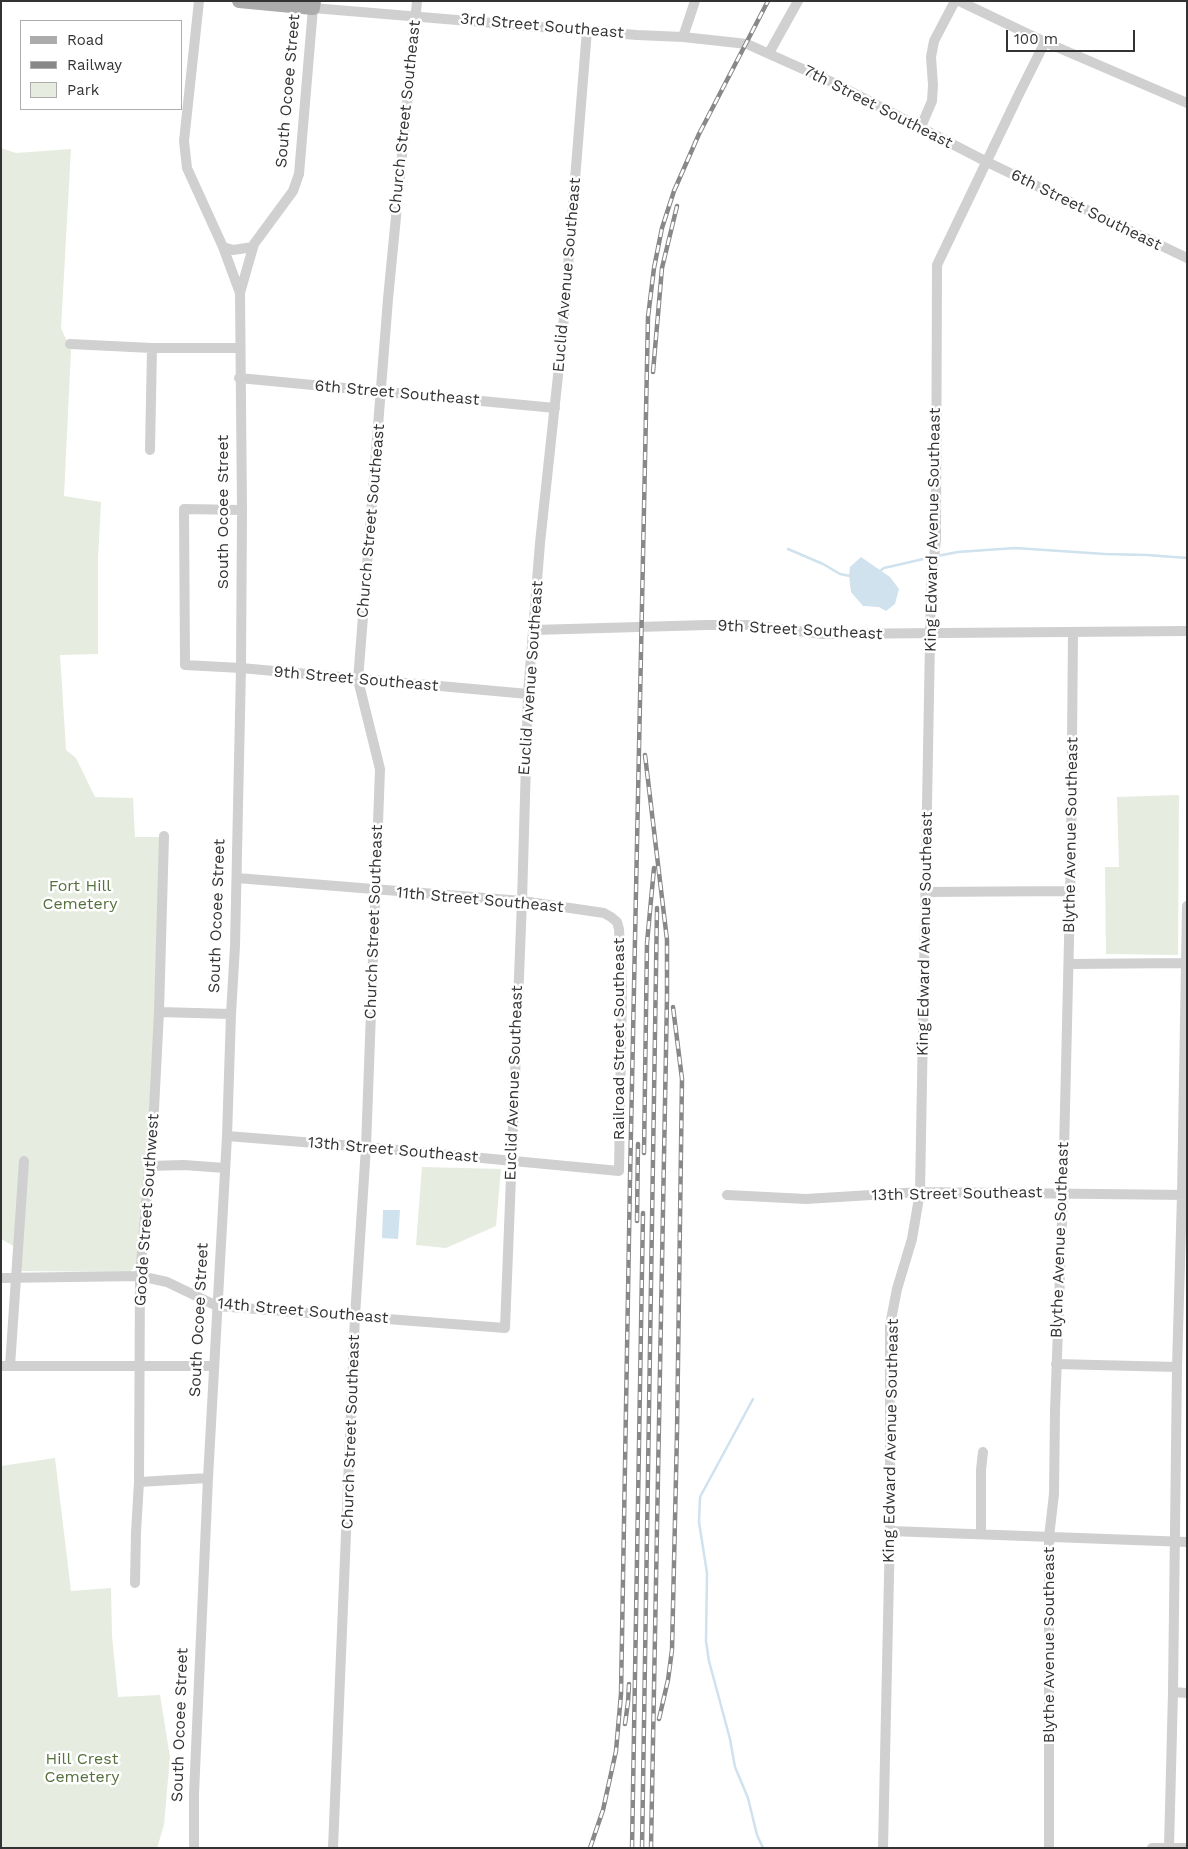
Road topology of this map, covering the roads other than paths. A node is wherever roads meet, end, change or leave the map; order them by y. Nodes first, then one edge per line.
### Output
1 (199, 1) edge
2 (239, 1) edge
3 (417, 1) edge
4 (695, 1) edge
5 (798, 1) edge
6 (954, 1) edge
7 (959, 1) edge
8 (313, 4) edge
9 (415, 15) junction
10 (587, 30) junction
11 (683, 37) junction
12 (1045, 42) junction
13 (769, 53) junction
14 (1187, 103) edge
15 (920, 128) junction
16 (986, 162) junction
17 (224, 247) junction
18 (253, 248) junction
19 (1187, 258) edge
20 (240, 293) junction
21 (70, 344) dead end
22 (152, 348) junction
23 (239, 348) junction
24 (239, 378) junction
25 (381, 391) junction
26 (556, 408) junction
27 (150, 450) dead end
28 (242, 510) junction
29 (534, 630) junction
30 (1187, 631) edge
31 (1073, 632) junction
32 (931, 634) junction
33 (241, 668) junction
34 (358, 680) junction
35 (528, 694) junction
36 (164, 836) dead end
37 (236, 878) junction
38 (375, 891) junction
39 (926, 892) junction
40 (1069, 892) junction
41 (522, 902) junction
42 (1187, 906) edge
43 (604, 914) joint
44 (1186, 963) edge
45 (1068, 964) junction
46 (159, 1012) junction
47 (231, 1014) junction
48 (227, 1136) junction
49 (366, 1147) junction
50 (24, 1161) dead end
51 (511, 1161) junction
52 (149, 1166) junction
53 (225, 1168) junction
54 (619, 1171) joint
55 (920, 1192) junction
56 (1063, 1193) junction
57 (727, 1195) dead end
58 (1184, 1195) edge
59 (140, 1276) junction
60 (1, 1278) edge
61 (17, 1278) junction
62 (217, 1306) junction
63 (355, 1316) junction
64 (505, 1328) joint
65 (1056, 1364) junction
66 (6, 1366) edge
67 (141, 1366) junction
68 (214, 1366) junction
69 (1177, 1367) junction
70 (983, 1452) dead end
71 (208, 1478) junction
72 (140, 1482) junction
73 (890, 1531) junction
74 (981, 1534) junction
75 (1049, 1537) junction
76 (1181, 1542) edge
77 (134, 1583) dead end
78 (1173, 1692) junction
79 (1187, 1693) edge
80 (1169, 1847) edge
81 (194, 1848) edge
82 (333, 1848) edge
83 (883, 1848) edge
84 (1048, 1848) edge
85 (1152, 1848) edge
86 (1187, 1848) edge

1 - 17 street
2 - 8 main road
3 - 9 street, Church Street Southeast
4 - 11 street
5 - 13 street
6 - 15 street
7 - 12 street
8 - 9 street, 3rd Street Southeast
8 - 18 street, South Ocoee Street
9 - 10 street, 3rd Street Southeast
9 - 25 street, Church Street Southeast
10 - 11 street, 3rd Street Southeast
10 - 26 street, Euclid Avenue Southeast
11 - 13 street, 3rd Street Southeast
12 - 14 street
12 - 16 street, King Edward Avenue Southeast
13 - 15 street, 7th Street Southeast
15 - 16 street, 7th Street Southeast
16 - 19 street, 6th Street Southeast
16 - 32 street, King Edward Avenue Southeast
17 - 18 street
17 - 20 street
18 - 20 street, South Ocoee Street
20 - 23 street, South Ocoee Street
21 - 22 street
22 - 23 street
22 - 27 street
23 - 24 street, South Ocoee Street
24 - 25 street, 6th Street Southeast
24 - 28 street, South Ocoee Street
25 - 26 street, 6th Street Southeast
25 - 34 street, Church Street Southeast
26 - 29 street, Euclid Avenue Southeast
28 - 33 street, South Ocoee Street
28 - 33 street, 9th Street Southeast
29 - 32 street, 9th Street Southeast
29 - 35 street, Euclid Avenue Southeast
30 - 31 street, 9th Street Southeast
31 - 32 street, 9th Street Southeast
31 - 40 street, Blythe Avenue Southeast
32 - 39 street, King Edward Avenue Southeast
33 - 34 street, 9th Street Southeast
33 - 37 street, South Ocoee Street
34 - 35 street, 9th Street Southeast
34 - 38 street, Church Street Southeast
35 - 41 street, Euclid Avenue Southeast
36 - 46 street, Goode Street Southwest
37 - 38 street, 11th Street Southeast
37 - 47 street, South Ocoee Street
38 - 41 street, 11th Street Southeast
38 - 49 street, Church Street Southeast
39 - 40 street
39 - 55 street, King Edward Avenue Southeast
40 - 45 street, Blythe Avenue Southeast
41 - 43 street, 11th Street Southeast
41 - 51 street, Euclid Avenue Southeast
42 - 44 street
43 - 54 street, Railroad Street Southeast
44 - 45 street
44 - 58 street
45 - 56 street, Blythe Avenue Southeast
46 - 47 street
46 - 52 street, Goode Street Southwest
47 - 48 street, South Ocoee Street
48 - 49 street, 13th Street Southeast
48 - 53 street, South Ocoee Street
49 - 51 street, 13th Street Southeast
49 - 63 street, Church Street Southeast
50 - 61 street
51 - 54 street, 13th Street Southeast
51 - 64 street, Euclid Avenue Southeast
52 - 53 street
52 - 59 street, Goode Street Southwest
53 - 62 street, South Ocoee Street
55 - 56 street, 13th Street Southeast
55 - 57 street, 13th Street Southeast
55 - 73 street, King Edward Avenue Southeast
56 - 58 street, 13th Street Southeast
56 - 65 street, Blythe Avenue Southeast
58 - 69 street
59 - 61 street, 14th Street Southeast
59 - 62 street, 14th Street Southeast
59 - 67 street, Goode Street Southwest
60 - 61 street, 14th Street Southeast
61 - 66 street
62 - 63 street, 14th Street Southeast
62 - 68 street, South Ocoee Street
63 - 64 street, 14th Street Southeast
63 - 82 street, Church Street Southeast
65 - 69 street
65 - 75 street, Blythe Avenue Southeast
66 - 67 street
67 - 68 street
67 - 72 street, Goode Street Southwest
68 - 71 street, South Ocoee Street
69 - 76 street
70 - 74 street
71 - 72 street
71 - 81 street, South Ocoee Street
72 - 77 street, Goode Street Southwest
73 - 74 street
73 - 83 street, King Edward Avenue Southeast
74 - 75 street
75 - 76 street
75 - 84 street, Blythe Avenue Southeast
76 - 78 street
78 - 79 street
78 - 80 street
80 - 85 street
80 - 86 street

